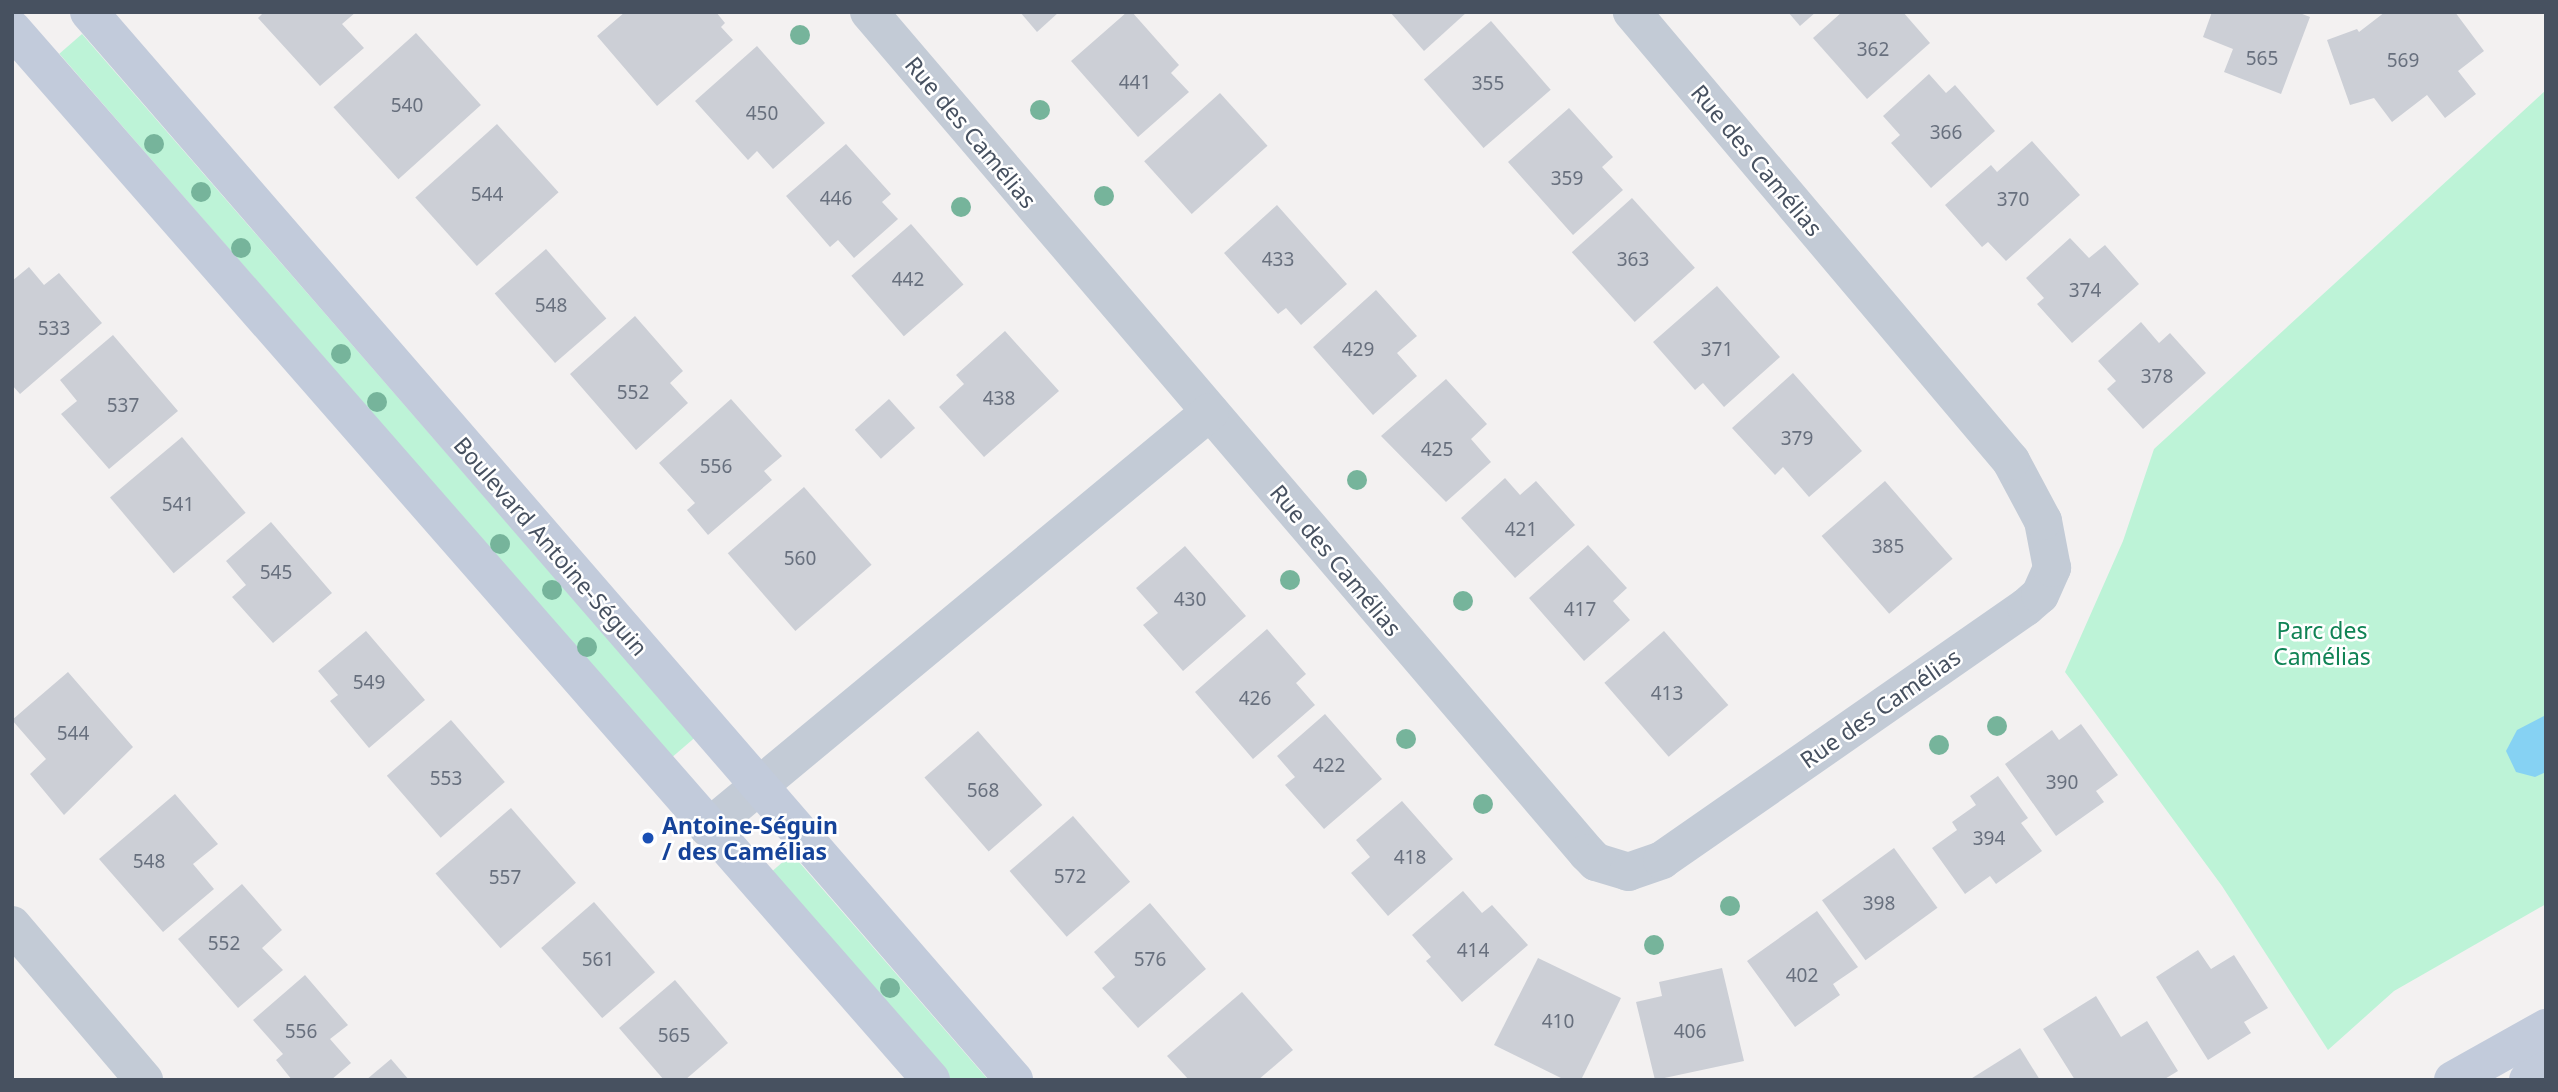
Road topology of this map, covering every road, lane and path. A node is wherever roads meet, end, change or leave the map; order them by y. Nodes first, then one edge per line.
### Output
1 (89, 12) edge
2 (869, 12) edge
3 (1632, 12) edge
4 (12, 29) edge
5 (1210, 412) junction
6 (759, 785) junction
7 (708, 828) junction
8 (12, 925) edge
9 (2546, 1028) edge
10 (2546, 1070) edge
11 (144, 1080) edge
12 (931, 1080) edge
13 (1014, 1080) edge
14 (2453, 1080) edge
15 (2528, 1080) edge

1 - 6 street, Boulevard Antoine-Séguin
2 - 5 street, Rue des Camélias
3 - 5 street, Rue des Camélias
4 - 7 street
5 - 6 street
6 - 7 street
6 - 13 street, Boulevard Antoine-Séguin
7 - 12 street
8 - 11 street
9 - 14 street
10 - 15 street

